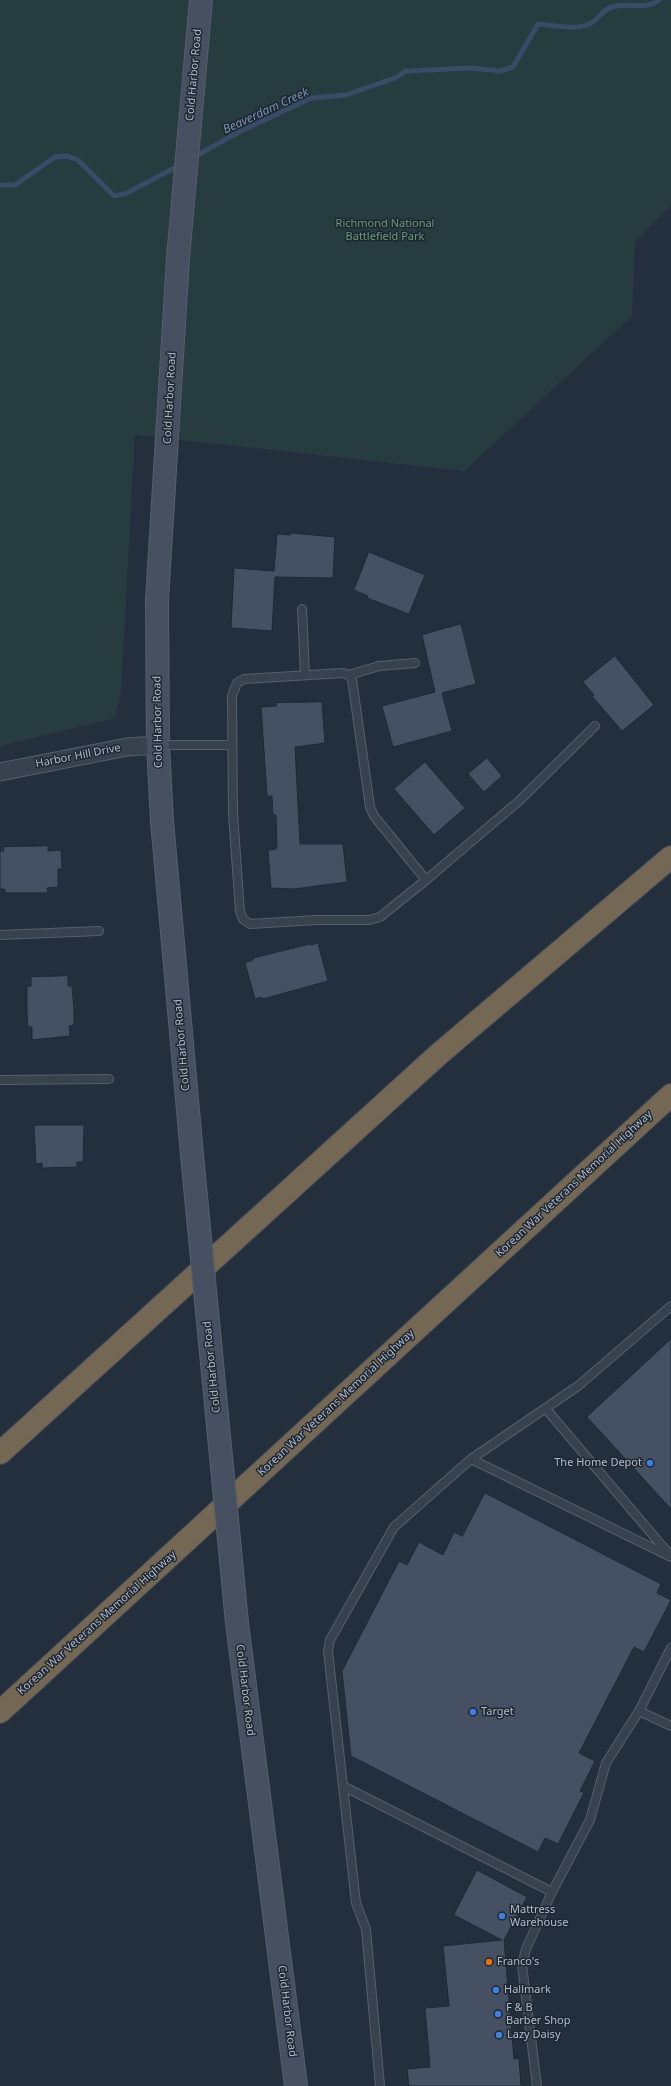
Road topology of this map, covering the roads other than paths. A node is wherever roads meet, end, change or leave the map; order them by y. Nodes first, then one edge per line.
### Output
1 (201, 0) edge
2 (302, 608) dead end
3 (415, 663) dead end
4 (305, 675) junction
5 (349, 675) junction
6 (595, 726) dead end
7 (158, 745) junction
8 (232, 745) junction
9 (0, 772) edge
10 (671, 856) edge
11 (426, 880) junction
12 (99, 931) dead end
13 (0, 935) edge
14 (109, 1079) dead end
15 (0, 1080) edge
16 (671, 1094) edge
17 (671, 1306) edge
18 (546, 1409) junction
19 (0, 1453) edge
20 (471, 1459) junction
21 (671, 1557) edge
22 (671, 1648) edge
23 (639, 1711) junction
24 (0, 1712) edge
25 (671, 1726) edge
26 (343, 1786) junction
27 (552, 1892) junction
28 (296, 2086) edge
29 (380, 2086) edge
30 (537, 2086) edge

1 - 7 main road, Cold Harbor Road
2 - 4 lane
3 - 5 lane
4 - 5 lane
4 - 8 lane
5 - 11 lane
6 - 11 lane
7 - 8 lane
7 - 9 street, Harbor Hill Drive
7 - 28 main road, Cold Harbor Road, bridge
8 - 11 lane
10 - 19 highway
12 - 13 lane
14 - 15 lane
16 - 24 highway, Korean War Veterans Memorial Highway
17 - 18 lane
18 - 20 lane
18 - 21 lane
20 - 21 lane
20 - 26 lane
22 - 23 lane
23 - 25 lane
23 - 27 lane
26 - 27 lane
26 - 29 lane
27 - 30 lane

